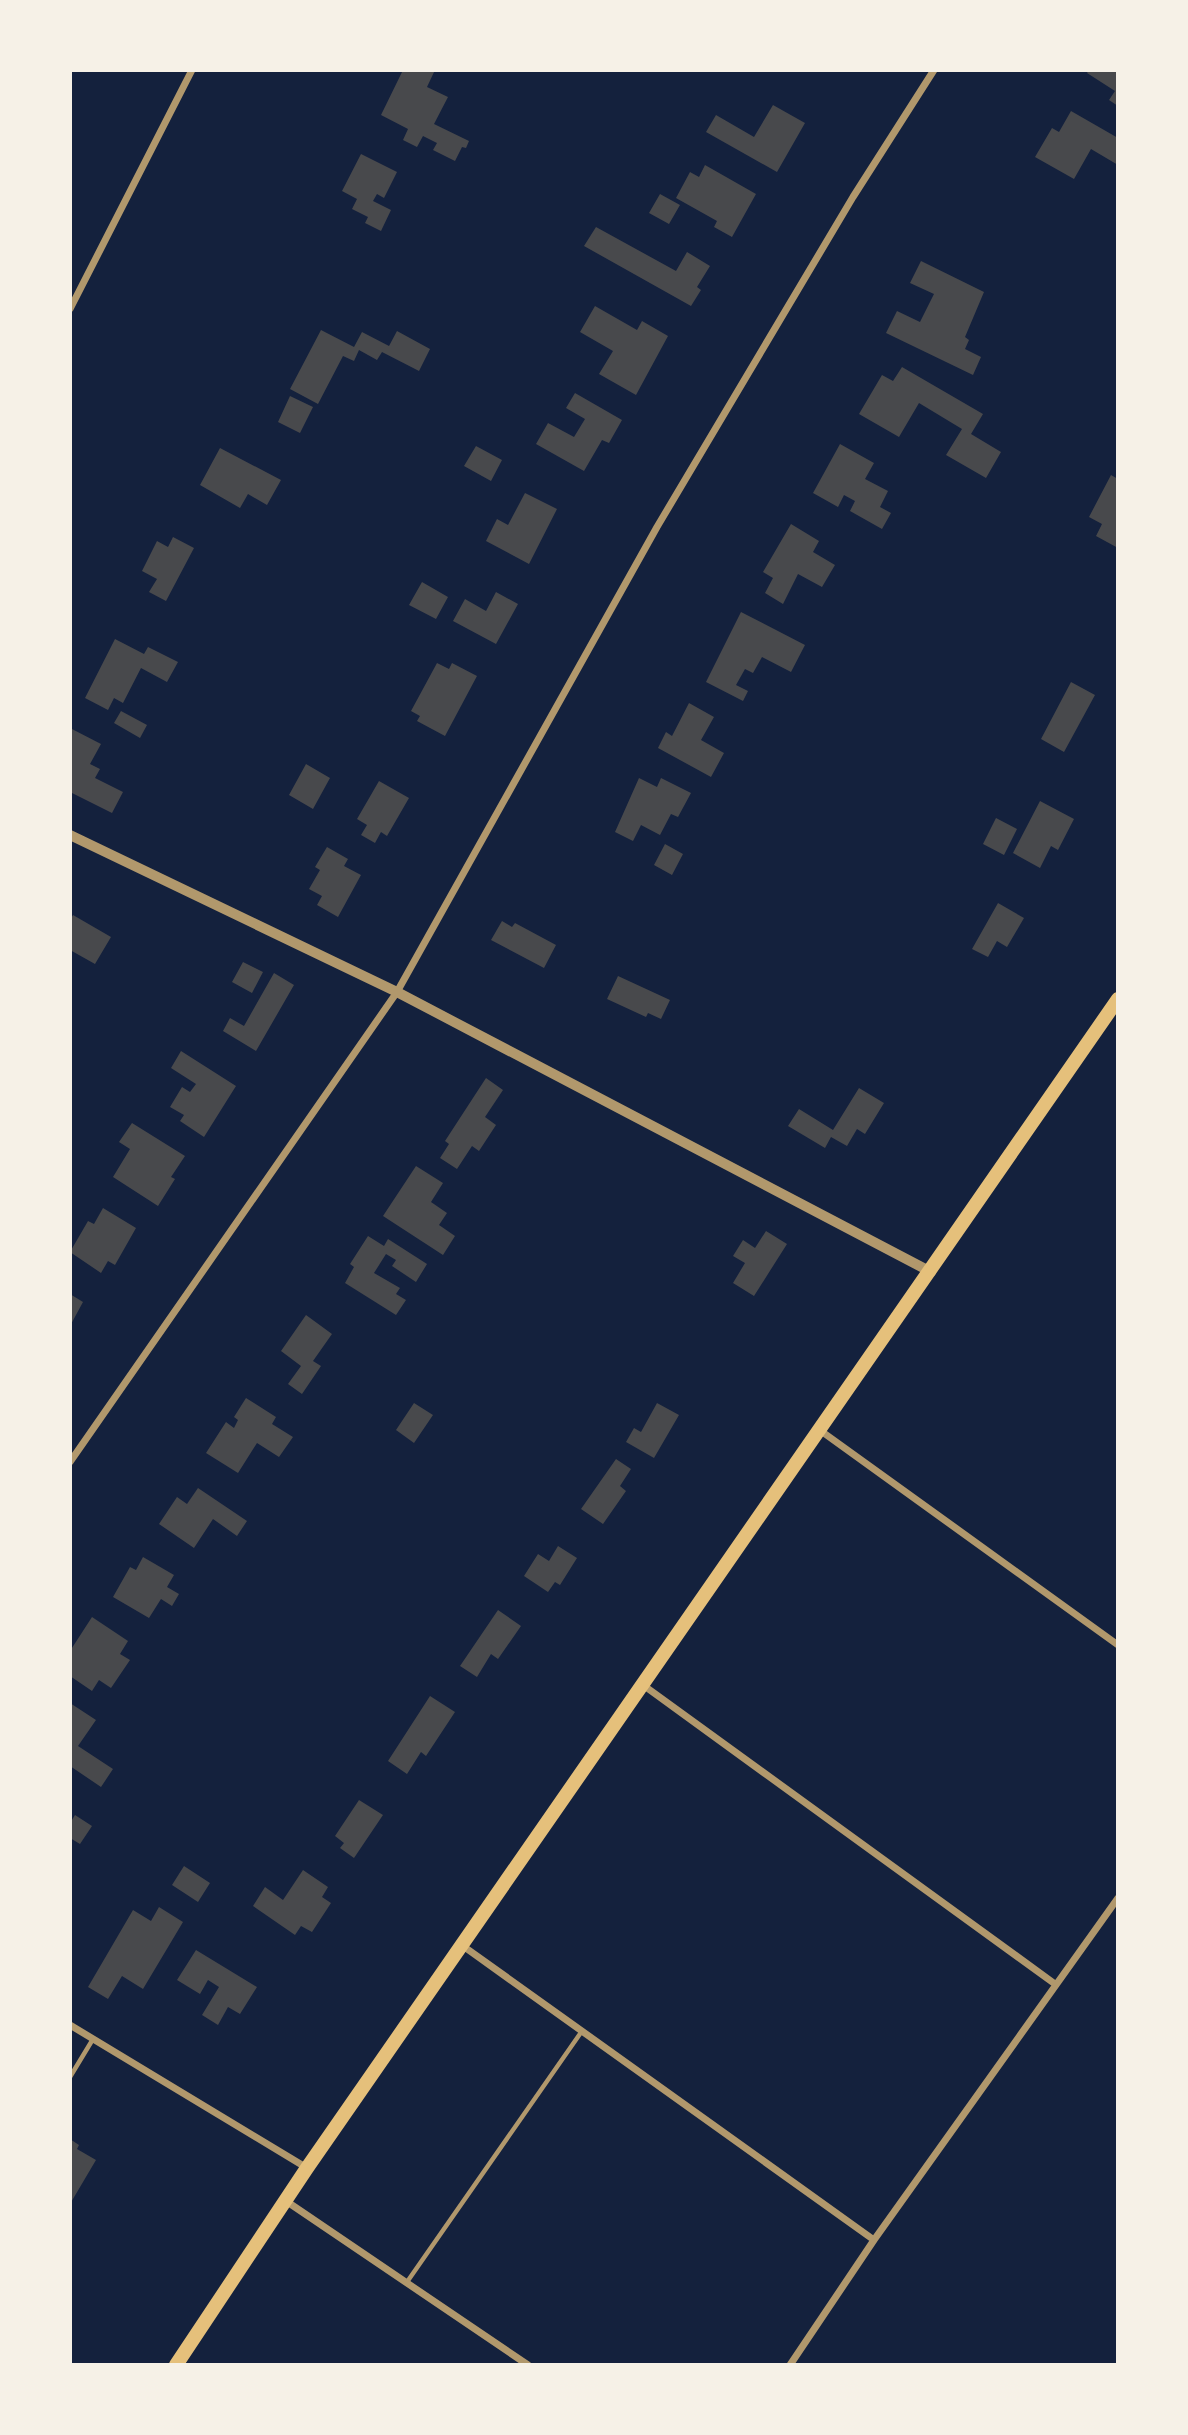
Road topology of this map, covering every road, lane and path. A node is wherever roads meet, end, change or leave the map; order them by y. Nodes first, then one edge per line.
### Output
1 (192, 70) edge
2 (934, 70) edge
3 (70, 309) edge
4 (70, 835) edge
5 (397, 992) junction
6 (1118, 999) edge
7 (931, 1272) junction
8 (821, 1431) junction
9 (70, 1462) edge
10 (1118, 1645) edge
11 (643, 1685) junction
12 (1118, 1898) edge
13 (463, 1946) junction
14 (1055, 1984) junction
15 (70, 2025) edge
16 (582, 2031) junction
17 (93, 2039) junction
18 (70, 2077) edge
19 (307, 2168) junction
20 (286, 2201) junction
21 (874, 2240) junction
22 (407, 2283) junction
23 (176, 2365) edge
24 (528, 2365) edge
25 (790, 2365) edge

1 - 3 street
2 - 5 street
4 - 5 street
5 - 7 street
5 - 9 street
6 - 7 main road
7 - 8 main road
8 - 10 street
8 - 11 main road
11 - 13 main road
11 - 14 street
12 - 14 street
13 - 16 street
13 - 19 main road
14 - 21 street
15 - 17 street
16 - 21 street
16 - 22 lane
17 - 18 lane
17 - 19 street
19 - 20 main road
20 - 22 street
20 - 23 main road
21 - 25 street
22 - 24 street

